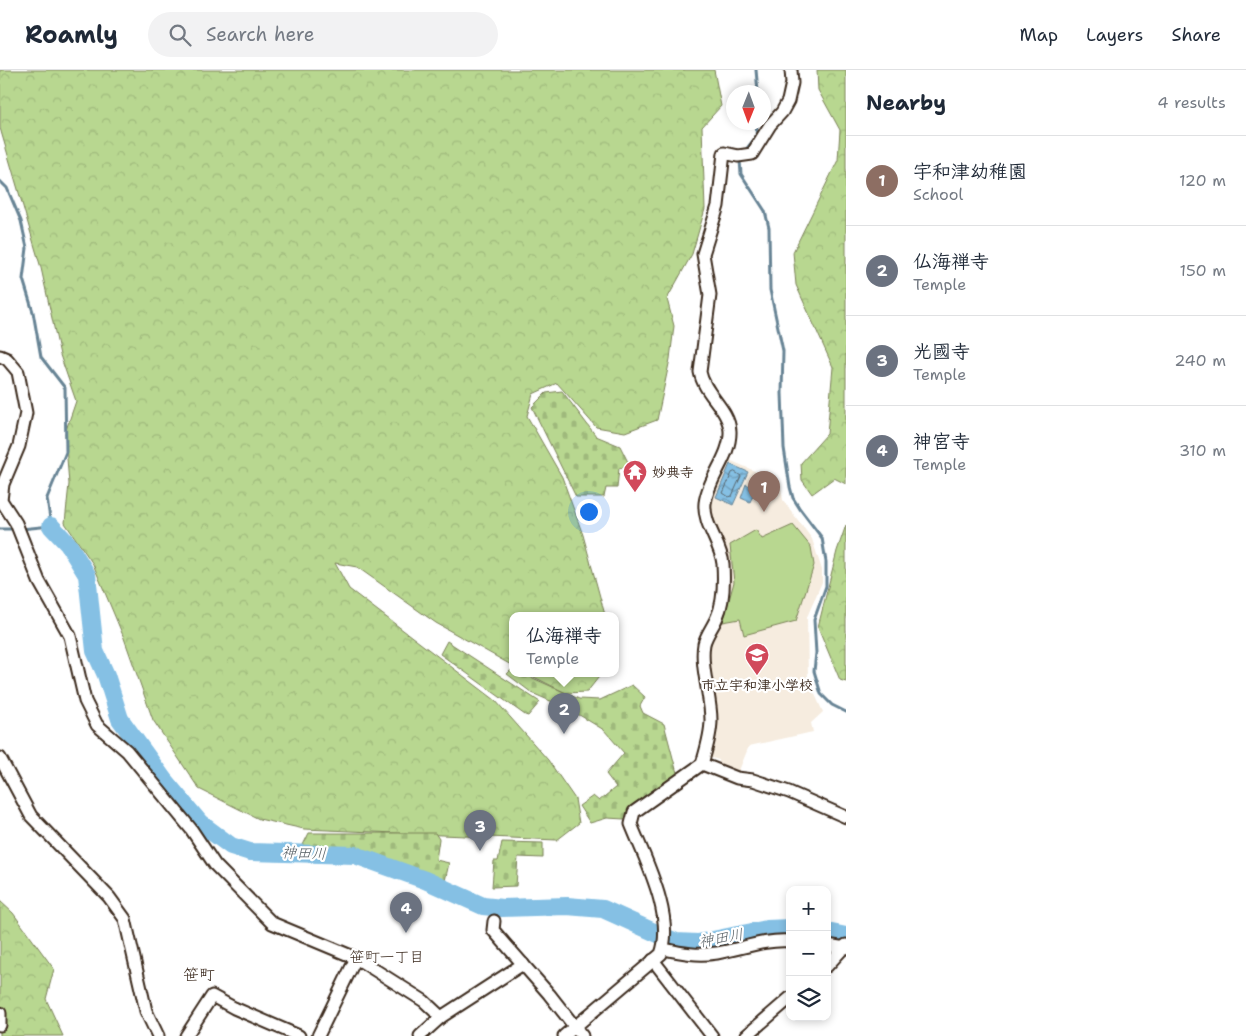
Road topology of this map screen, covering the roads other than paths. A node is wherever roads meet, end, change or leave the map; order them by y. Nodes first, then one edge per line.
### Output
1 (791, 70) edge
2 (0, 356) edge
3 (0, 758) edge
4 (702, 764) junction
5 (846, 817) edge
6 (494, 921) dead end
7 (786, 941) edge
8 (831, 945) edge
9 (664, 946) junction
10 (846, 947) edge
11 (356, 958) junction
12 (654, 960) junction
13 (831, 962) edge
14 (523, 964) junction
15 (786, 1001) edge
16 (0, 1013) edge
17 (441, 1017) junction
18 (0, 1025) edge
19 (579, 1031) edge
20 (158, 1036) edge
21 (186, 1036) edge
22 (299, 1036) edge
23 (318, 1036) edge
24 (420, 1036) edge
25 (564, 1036) edge
26 (712, 1036) edge
27 (746, 1036) edge

1 - 4 street
2 - 11 street
3 - 20 street
4 - 5 street
4 - 9 street
6 - 14 street
7 - 9 street
8 - 10 street
9 - 12 street
10 - 13 street
11 - 17 street
11 - 23 street
12 - 19 street
12 - 26 street
14 - 17 street
14 - 19 street
15 - 27 street
16 - 18 street
17 - 24 street
19 - 25 street
21 - 22 street

